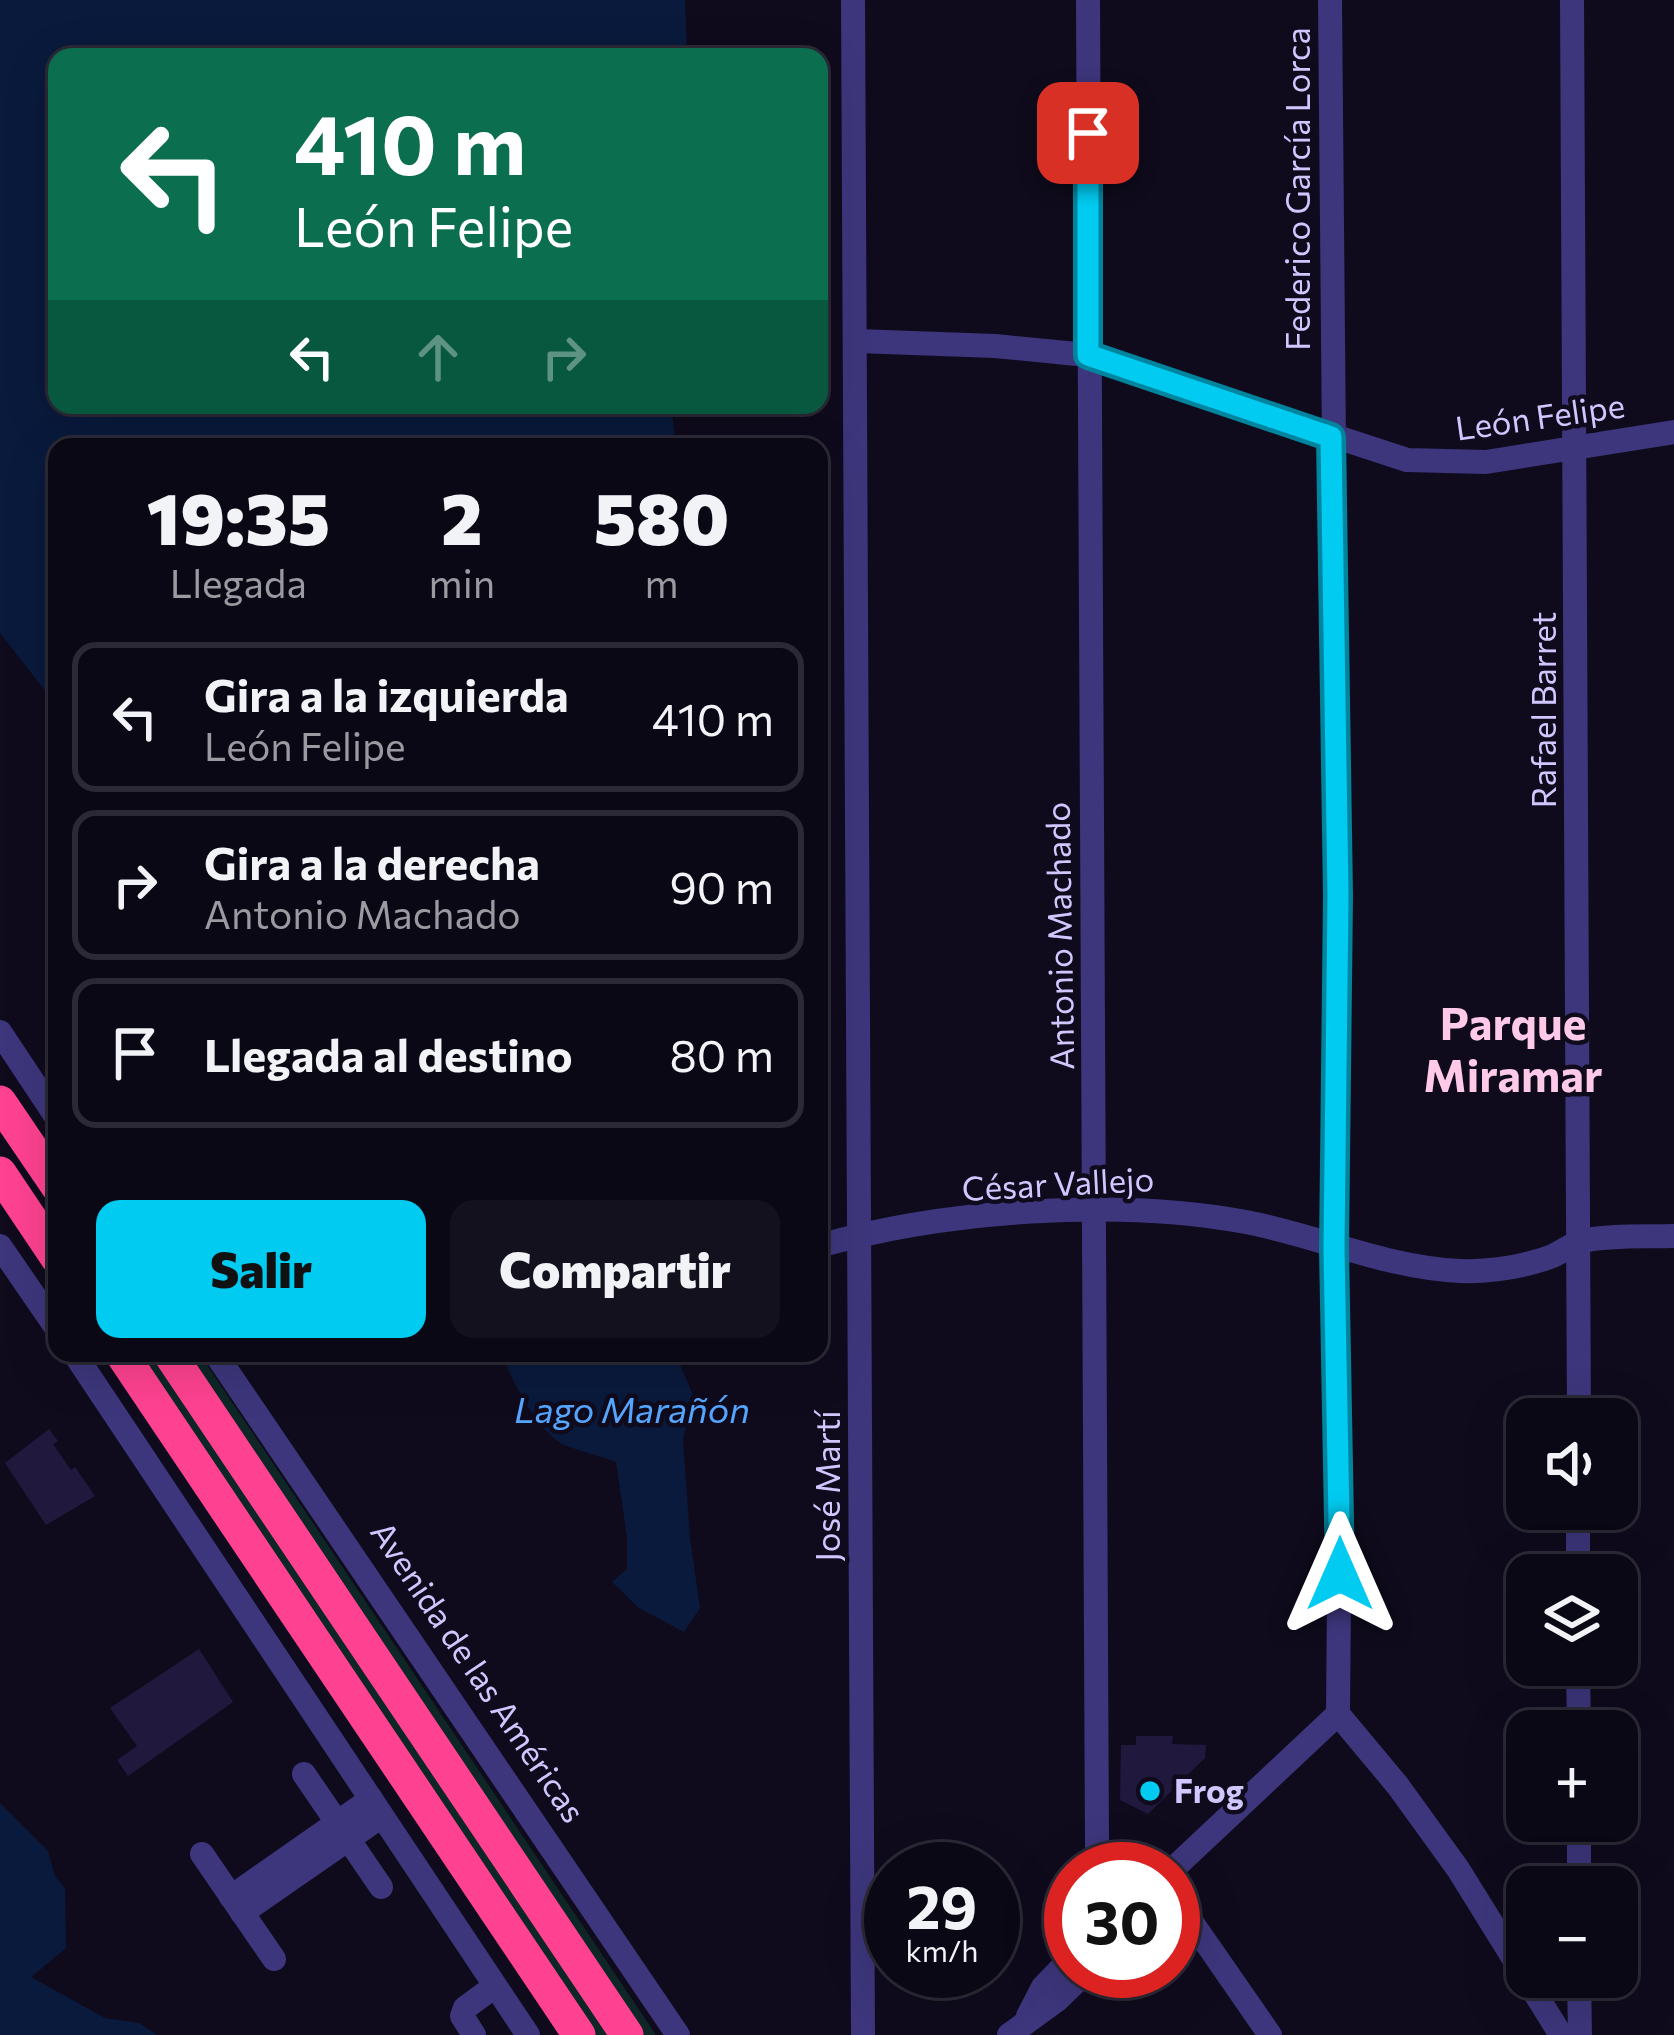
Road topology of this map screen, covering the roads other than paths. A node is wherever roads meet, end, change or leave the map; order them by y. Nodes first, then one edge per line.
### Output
1 (853, 0) edge
2 (1088, 0) edge
3 (1330, 0) edge
4 (1572, 0) edge
5 (857, 341) junction
6 (1088, 355) junction
7 (1674, 431) edge
8 (1331, 437) junction
9 (1576, 448) junction
10 (0, 1032) edge
11 (0, 1102) edge
12 (48, 1103) edge
13 (48, 1125) edge
14 (28, 1144) junction
15 (0, 1173) edge
16 (48, 1173) edge
17 (1096, 1209) junction
18 (858, 1235) junction
19 (1674, 1236) edge
20 (1579, 1241) junction
21 (828, 1243) edge
22 (48, 1245) edge
23 (0, 1246) edge
24 (1334, 1249) junction
25 (48, 1316) edge
26 (80, 1362) edge
27 (127, 1362) edge
28 (175, 1362) edge
29 (220, 1362) edge
30 (1579, 1398) edge
31 (1338, 1714) junction
32 (304, 1774) dead end
33 (377, 1807) junction
34 (343, 1831) junction
35 (1097, 1842) edge
36 (1200, 1844) edge
37 (202, 1854) dead end
38 (381, 1887) dead end
39 (237, 1905) junction
40 (1200, 1934) edge
41 (274, 1959) dead end
42 (495, 1986) junction
43 (1044, 1986) edge
44 (1060, 1998) edge
45 (1580, 2022) edge
46 (1554, 2025) edge
47 (1018, 2027) edge
48 (474, 2035) edge
49 (528, 2035) edge
50 (579, 2035) edge
51 (627, 2035) edge
52 (678, 2035) edge
53 (862, 2035) edge
54 (1270, 2035) edge

1 - 5 street, José Martí
2 - 6 street, Antonio Machado
3 - 8 street, Federico García Lorca
4 - 9 street, Rafael Barret
5 - 6 street, León Felipe
5 - 18 street, José Martí
6 - 8 street, León Felipe
6 - 17 street, Antonio Machado
7 - 9 street, León Felipe
8 - 9 street, León Felipe
8 - 24 street, Federico García Lorca
9 - 20 street, Rafael Barret
10 - 12 street
11 - 14 highway
13 - 14 street
14 - 16 highway
15 - 22 highway
17 - 18 street, César Vallejo
17 - 24 street, César Vallejo
17 - 35 street, Antonio Machado
18 - 21 street, César Vallejo
18 - 53 street, José Martí
19 - 20 street, César Vallejo
20 - 24 street, César Vallejo
20 - 30 street, Rafael Barret
23 - 25 street
24 - 31 street, Federico García Lorca
26 - 33 street
27 - 50 highway
28 - 51 highway
29 - 52 street, Avenida de las Américas
31 - 36 street
31 - 46 street
32 - 34 street
33 - 34 street
33 - 42 street
34 - 38 street
34 - 39 street
37 - 39 street
39 - 41 street
40 - 54 street
42 - 48 street
42 - 49 street
43 - 47 street
44 - 47 street
45 - 46 street

